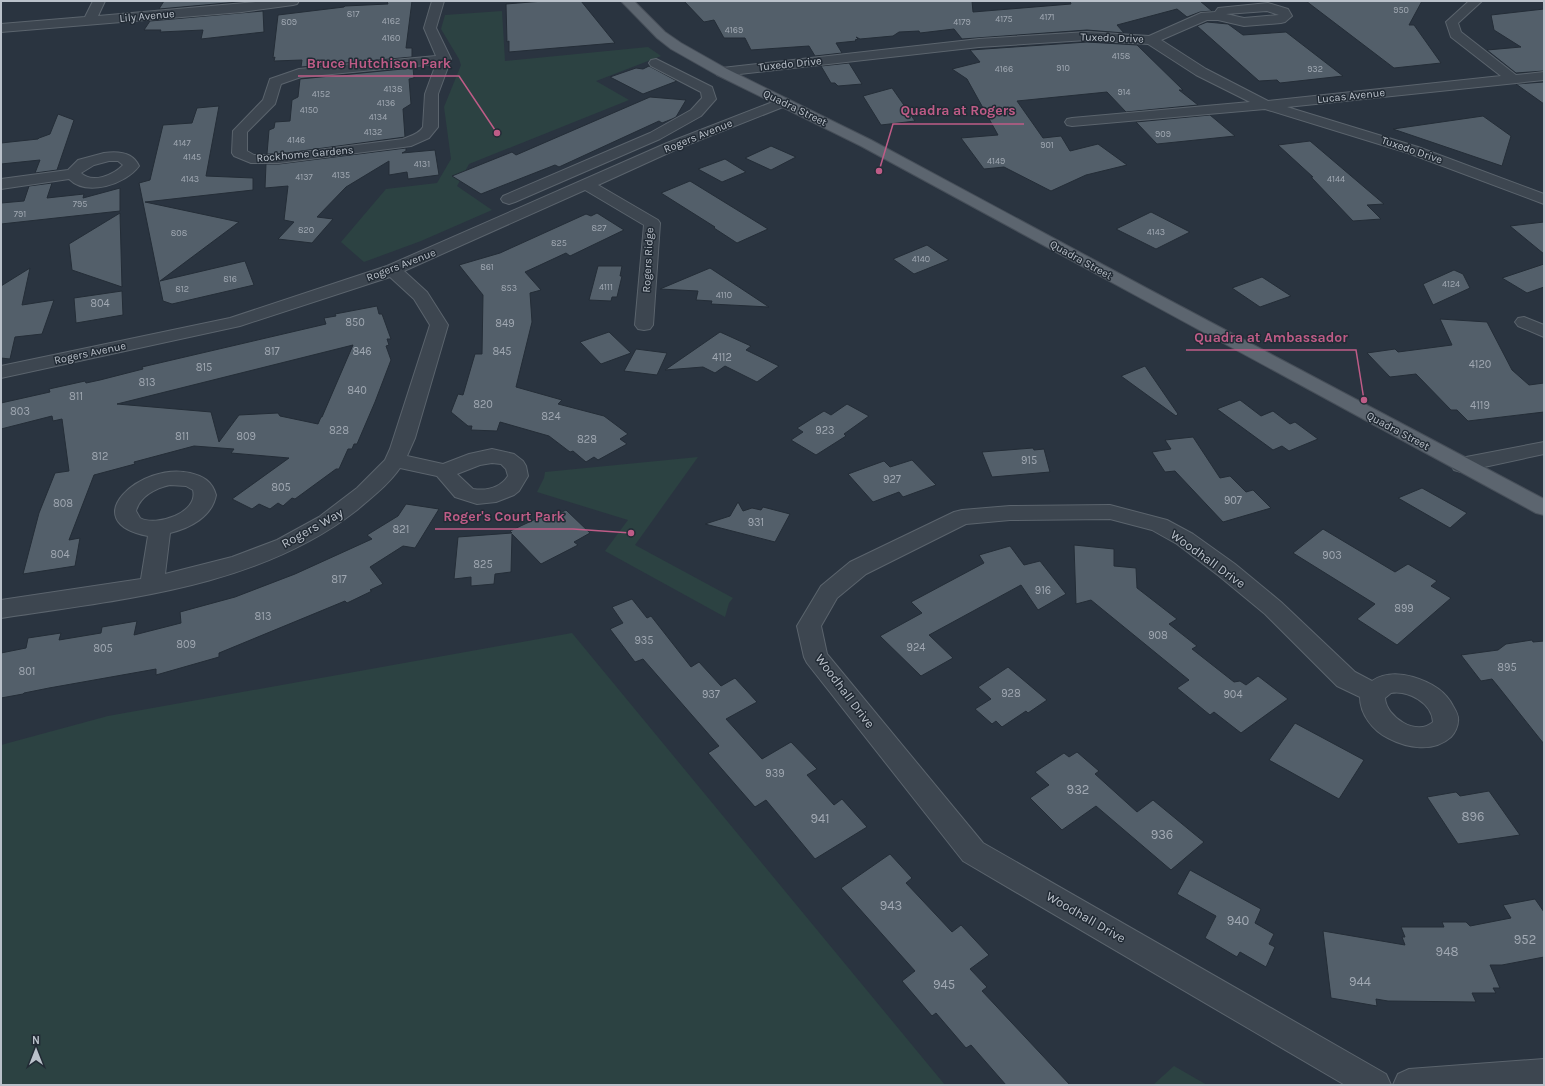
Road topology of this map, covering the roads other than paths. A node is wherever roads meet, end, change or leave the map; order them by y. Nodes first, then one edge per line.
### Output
1 (99, 1) edge
2 (293, 1) edge
3 (438, 1) edge
4 (627, 1) edge
5 (1476, 1) edge
6 (1218, 16) dead end
7 (89, 21) junction
8 (1, 28) edge
9 (1151, 40) junction
10 (444, 59) junction
11 (656, 63) dead end
12 (722, 72) junction
13 (1544, 76) edge
14 (1513, 79) junction
15 (783, 102) junction
16 (1266, 105) junction
17 (1072, 122) dead end
18 (655, 136) junction
19 (672, 146) junction
20 (73, 174) dead end
21 (1, 184) edge
22 (586, 184) junction
23 (509, 198) dead end
24 (1544, 199) edge
25 (393, 270) junction
26 (1524, 322) dead end
27 (644, 325) dead end
28 (1544, 332) edge
29 (1, 372) edge
30 (1544, 448) edge
31 (395, 460) junction
32 (1461, 464) junction
33 (444, 471) dead end
34 (1544, 508) edge
35 (160, 528) dead end
36 (152, 585) junction
37 (1, 609) edge
38 (1374, 693) dead end
39 (1544, 1074) edge
40 (1375, 1085) edge
41 (1409, 1085) edge

1 - 7 street
2 - 7 street, Lily Avenue
3 - 10 street
4 - 12 main road, Quadra Street
5 - 14 street
6 - 9 street
7 - 8 street, Lily Avenue
9 - 12 street, Tuxedo Drive
9 - 16 street, Tuxedo Drive
10 - 10 street, Rockhome Gardens
11 - 18 street
12 - 15 main road, Quadra Street
13 - 14 street, Lucas Avenue
14 - 16 street, Lucas Avenue
15 - 19 street, Rogers Avenue
15 - 32 main road, Quadra Street
16 - 17 street, Lucas Avenue
16 - 24 street, Tuxedo Drive
18 - 19 street
18 - 23 street
19 - 22 street, Rogers Avenue
20 - 21 street
22 - 25 street, Rogers Avenue
22 - 27 street, Rogers Ridge
25 - 29 street, Rogers Avenue
25 - 31 street, Rogers Way
26 - 28 street
30 - 32 street
31 - 33 street
31 - 36 street, Rogers Way
32 - 34 main road, Quadra Street
35 - 36 street
36 - 37 street, Rogers Way
38 - 40 street, Woodhall Drive
39 - 41 street

